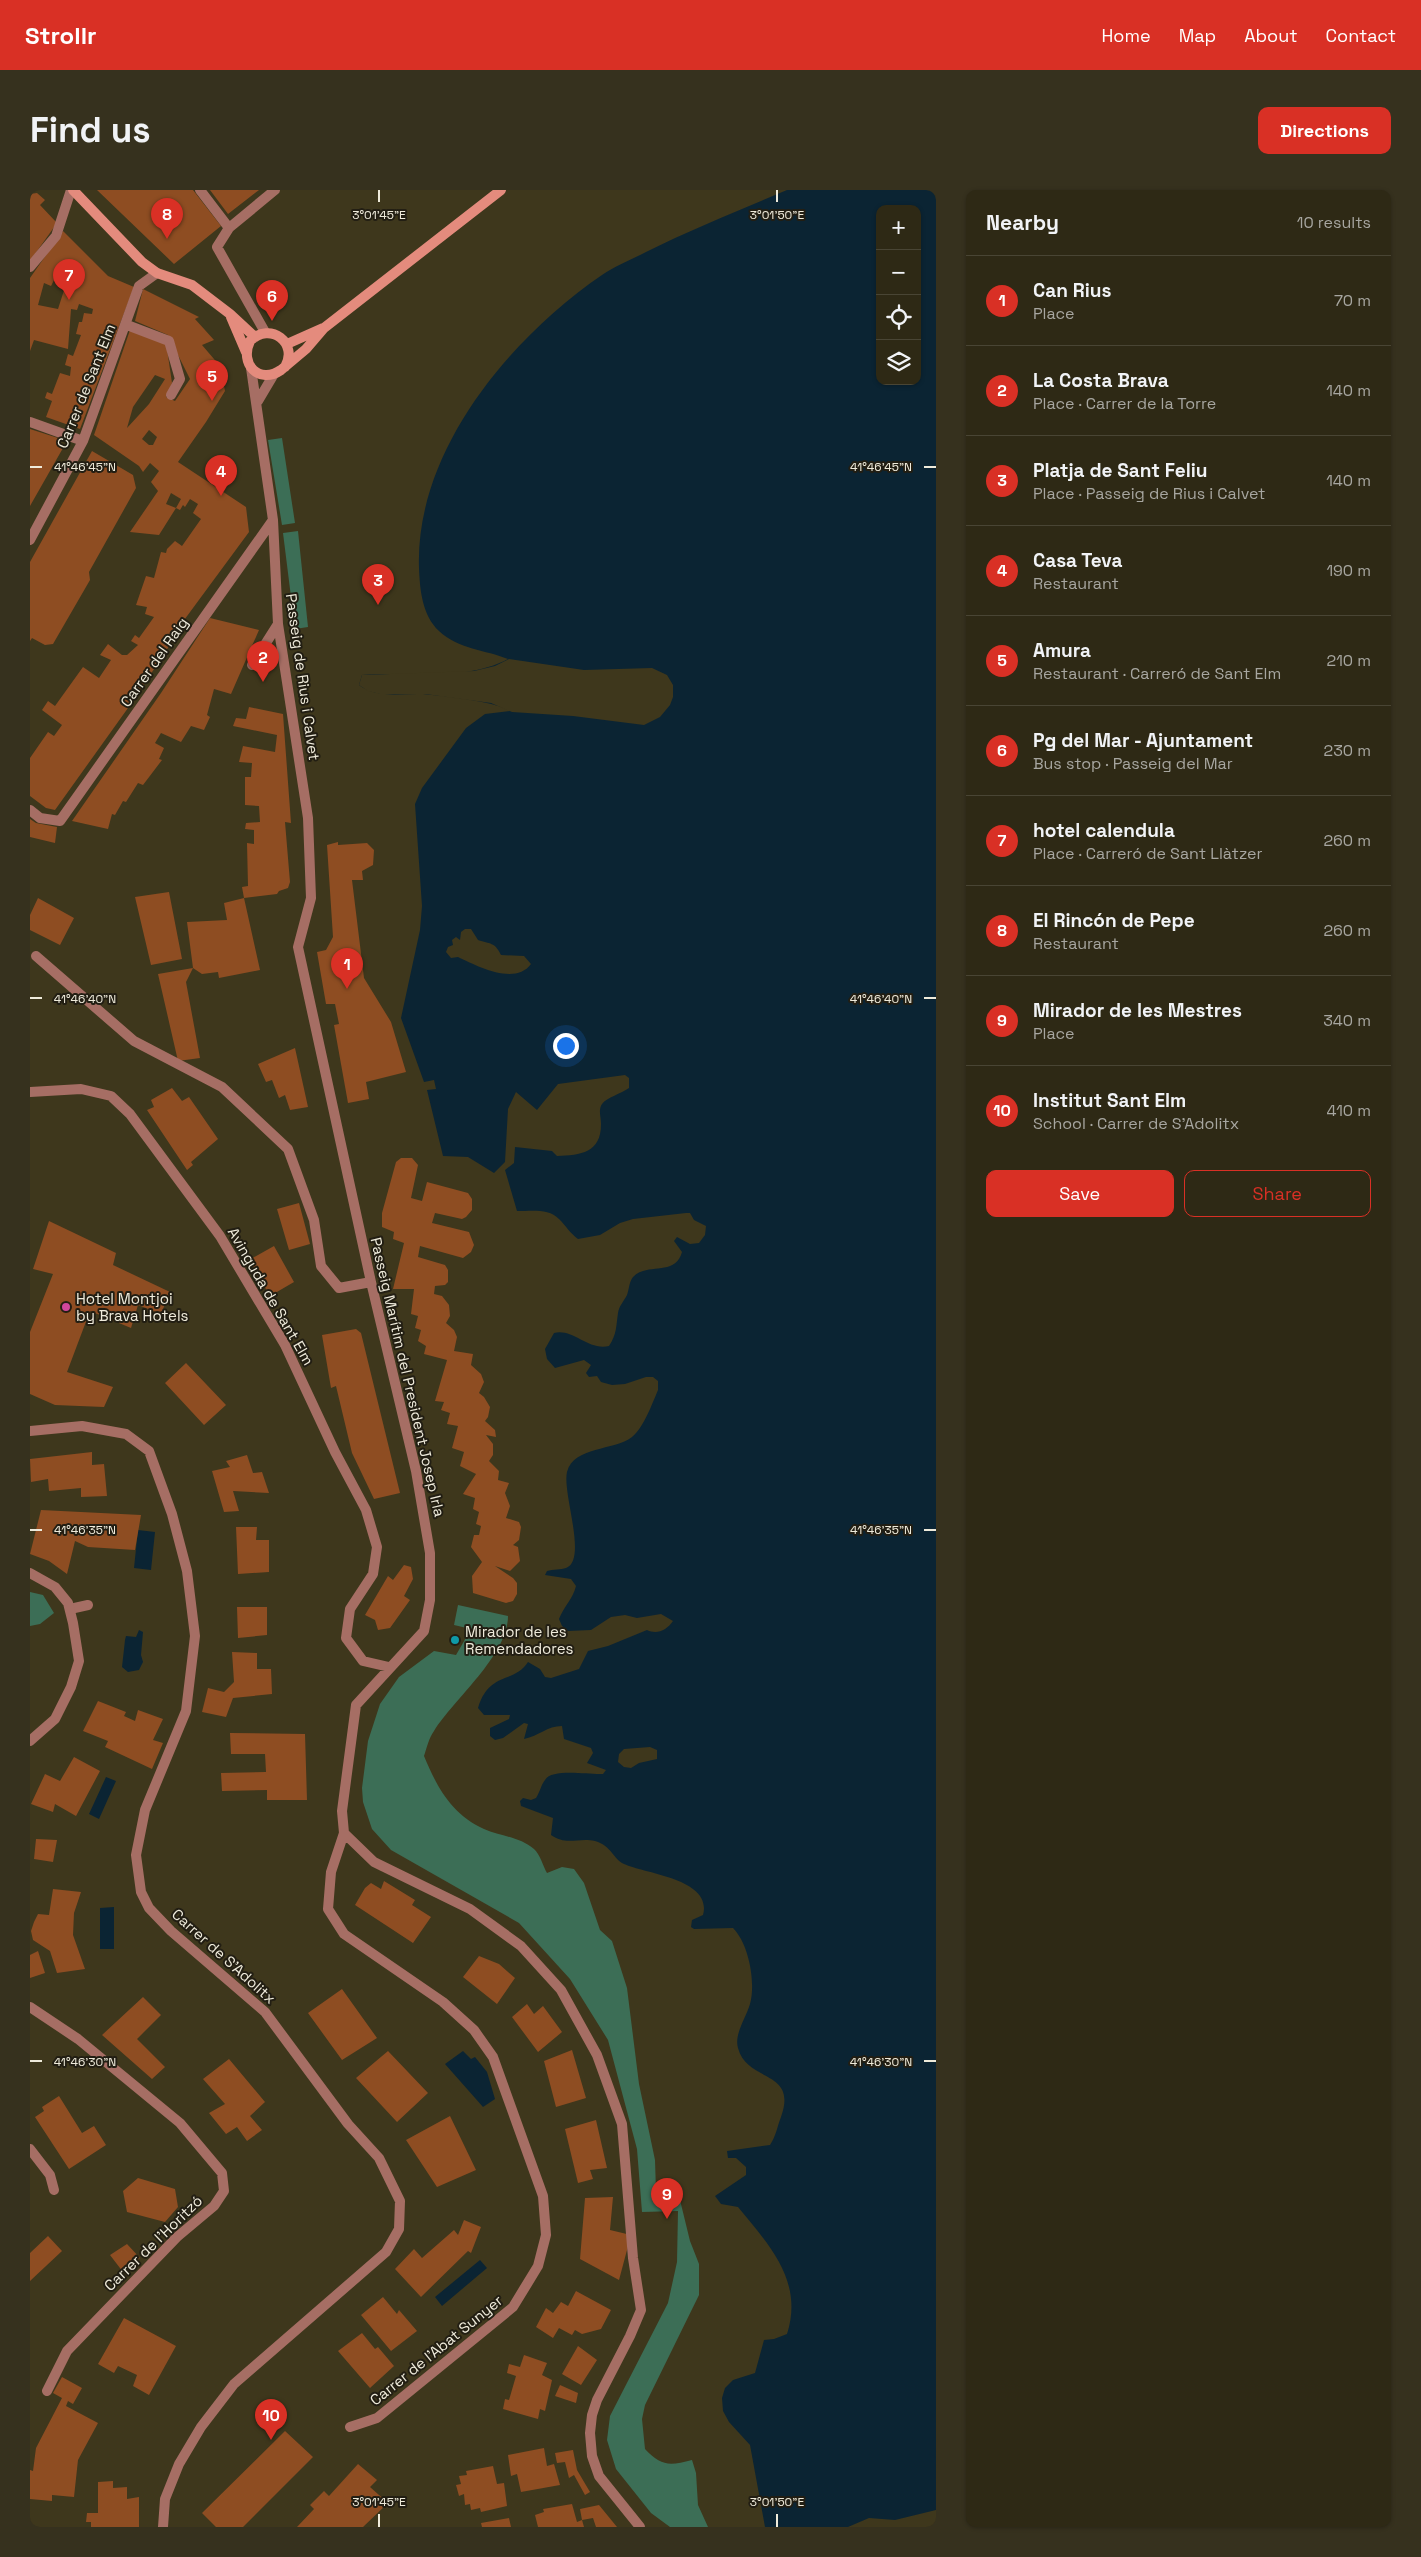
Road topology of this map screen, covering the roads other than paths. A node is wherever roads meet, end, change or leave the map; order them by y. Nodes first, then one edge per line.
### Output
1 (72, 190) edge
2 (200, 190) edge
3 (275, 190) edge
4 (501, 190) edge
5 (229, 228) junction
6 (30, 267) edge
7 (157, 273) junction
8 (230, 314) junction
9 (127, 325) junction
10 (324, 328) junction
11 (265, 332) junction
12 (254, 337) junction
13 (287, 344) junction
14 (246, 352) junction
15 (285, 367) junction
16 (251, 368) junction
17 (274, 374) junction
18 (171, 395) dead end
19 (258, 400) junction
20 (30, 422) edge
21 (83, 442) junction
22 (273, 520) junction
23 (30, 540) edge
24 (278, 624) junction
25 (252, 665) dead end
26 (30, 810) edge
27 (311, 898) joint
28 (36, 956) dead end
29 (30, 1092) edge
30 (370, 1282) junction
31 (30, 1431) edge
32 (30, 1574) edge
33 (88, 1605) dead end
34 (70, 1609) junction
35 (389, 1667) junction
36 (30, 1741) edge
37 (344, 1833) junction
38 (30, 2007) edge
39 (30, 2149) edge
40 (54, 2190) dead end
41 (47, 2391) dead end
42 (350, 2427) dead end
43 (163, 2527) edge
44 (640, 2527) edge

1 - 6 street
1 - 7 main road
2 - 5 street
3 - 5 street
4 - 10 main road
5 - 11 street
7 - 8 main road
7 - 9 street, Carrer de Sant Elm
8 - 12 main road
8 - 14 main road
9 - 18 street
9 - 21 street, Carrer de Sant Elm
10 - 13 main road
10 - 15 main road
11 - 12 main road
11 - 13 main road
12 - 14 main road
13 - 15 main road
14 - 16 main road
15 - 17 main road
16 - 17 main road
16 - 19 street, Passeig de Rius i Calvet
17 - 19 street
19 - 22 street, Passeig de Rius i Calvet
20 - 21 street
21 - 23 street, Carrer de Sant Elm
22 - 24 street, Passeig de Rius i Calvet
22 - 26 street, Carrer del Raig
24 - 25 street
24 - 27 street, Passeig de Rius i Calvet
27 - 30 street, Passeig Marítim del President Josep Irla
28 - 30 street
29 - 35 street, Avinguda de Sant Elm
30 - 35 street, Passeig Marítim del President Josep Irla
31 - 43 street, Carrer de S'Adolitx
32 - 34 street
33 - 34 street
34 - 36 street
35 - 37 street, Passeig Marítim del President Josep Irla
37 - 42 street, Carrer de l'Abat Sunyer
37 - 44 street
38 - 41 street, Carrer de l'Horitzó
39 - 40 street

